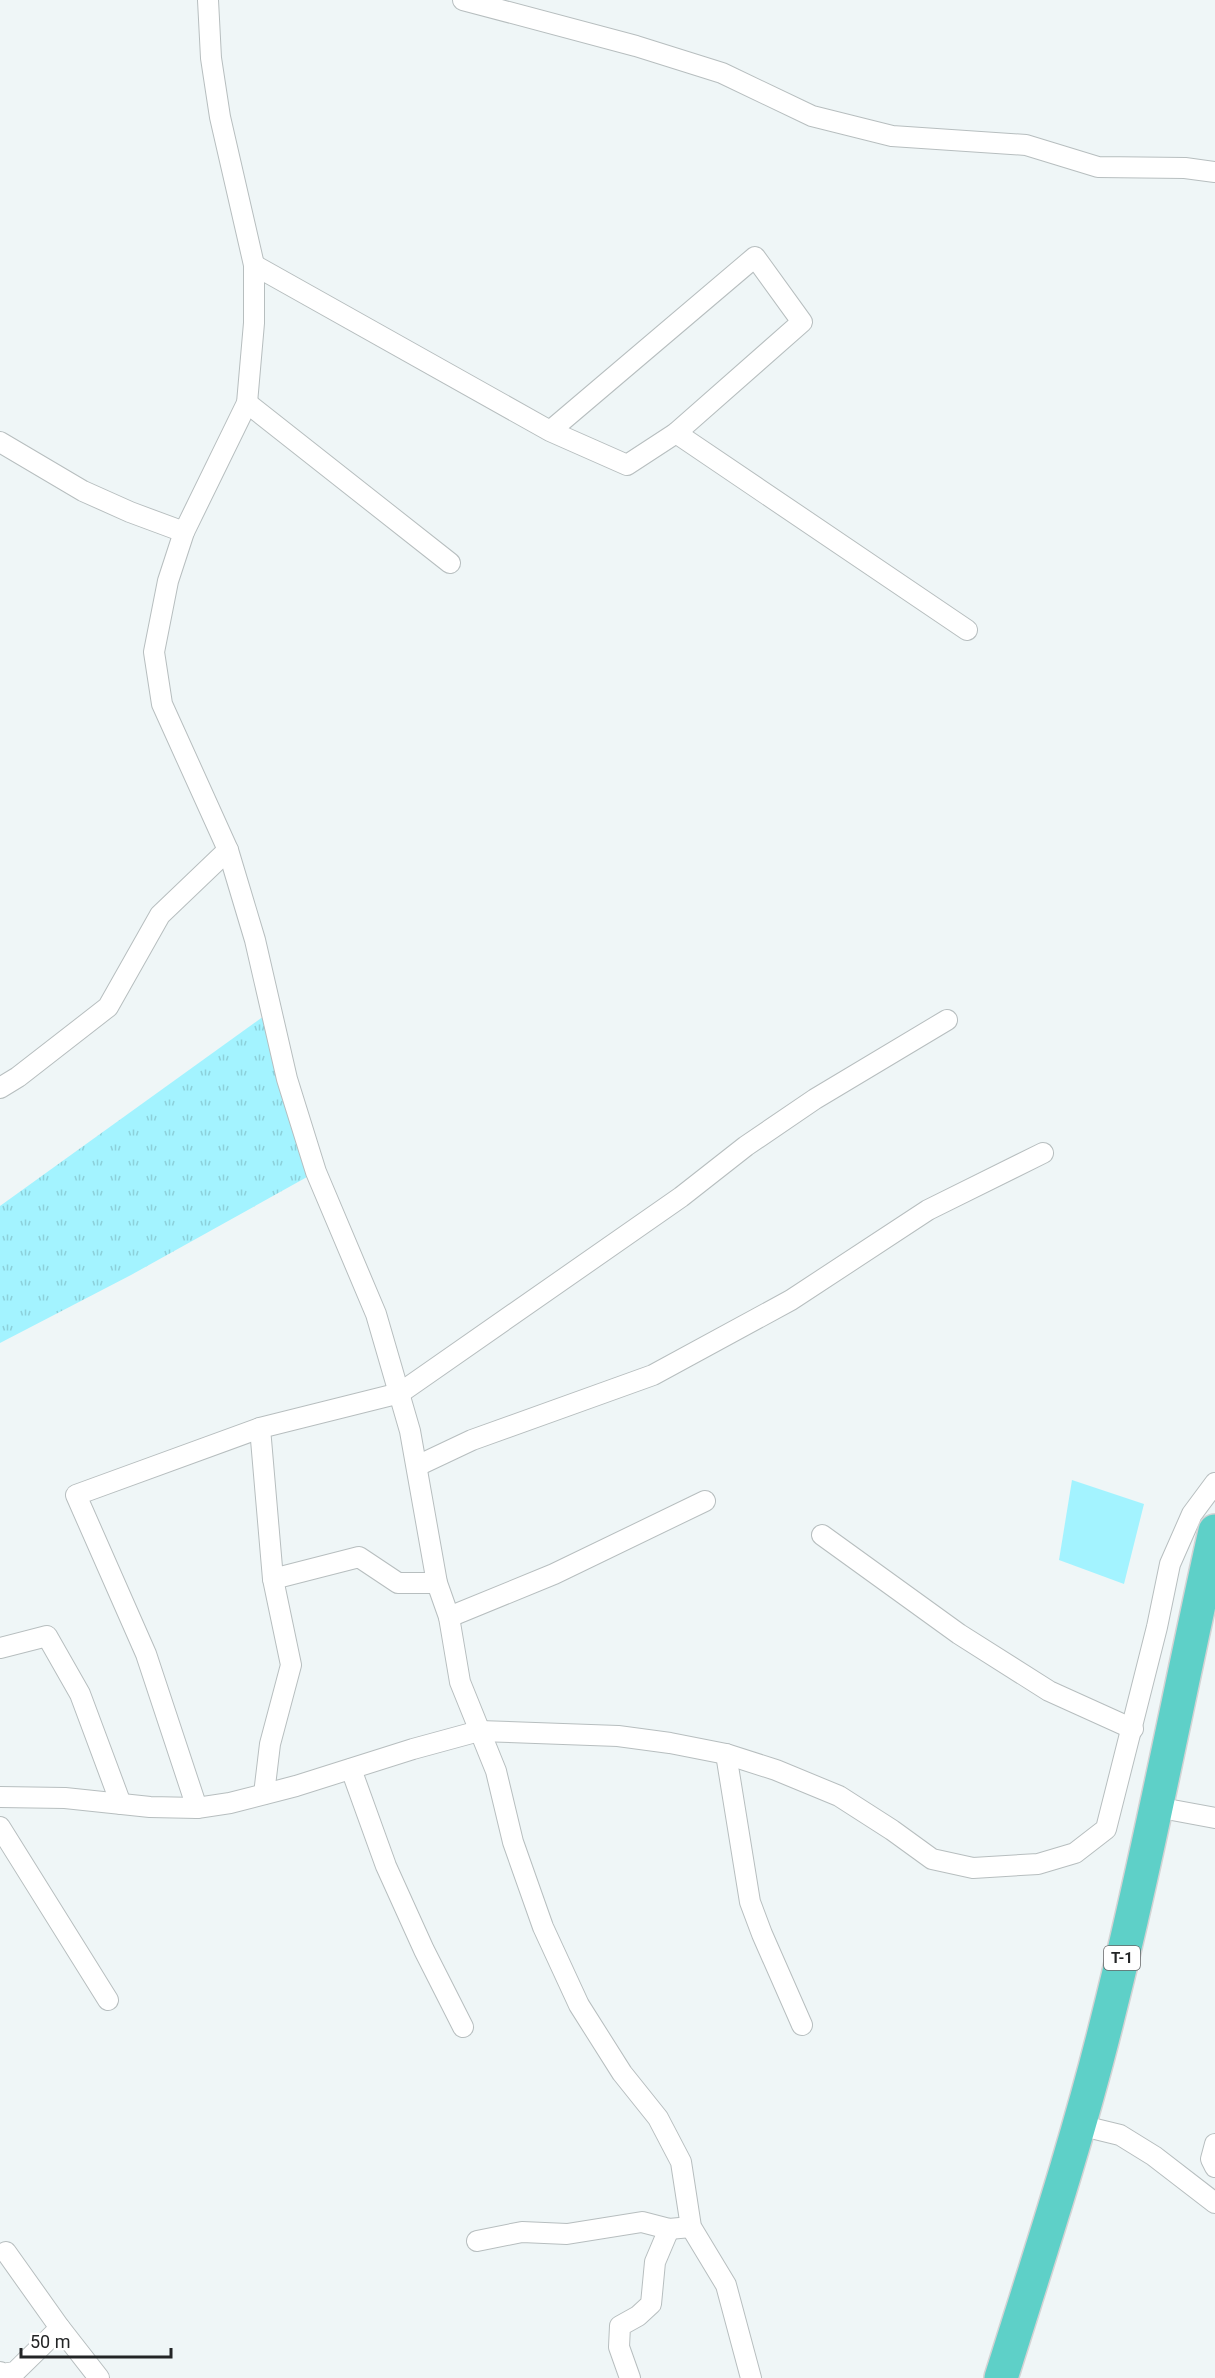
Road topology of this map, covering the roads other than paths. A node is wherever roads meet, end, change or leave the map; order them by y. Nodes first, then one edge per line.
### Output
1 (208, 0) edge
2 (463, 0) edge
3 (1215, 172) edge
4 (254, 265) junction
5 (247, 402) junction
6 (550, 431) junction
7 (676, 433) junction
8 (0, 442) edge
9 (184, 532) junction
10 (450, 563) dead end
11 (968, 630) dead end
12 (228, 850) junction
13 (947, 1020) dead end
14 (0, 1088) edge
15 (1043, 1153) dead end
16 (400, 1393) junction
17 (261, 1428) junction
18 (417, 1466) junction
19 (1215, 1483) edge
20 (705, 1501) dead end
21 (1215, 1531) edge
22 (822, 1535) dead end
23 (273, 1579) junction
24 (437, 1583) junction
25 (449, 1617) junction
26 (0, 1648) edge
27 (1132, 1729) junction
28 (479, 1731) junction
29 (726, 1754) junction
30 (351, 1769) junction
31 (264, 1794) junction
32 (0, 1797) edge
33 (121, 1804) junction
34 (1156, 1807) junction
35 (197, 1808) junction
36 (1215, 1818) edge
37 (0, 1827) edge
38 (108, 2000) dead end
39 (802, 2025) dead end
40 (463, 2027) dead end
41 (1079, 2125) junction
42 (1215, 2144) edge
43 (1215, 2167) edge
44 (1215, 2203) edge
45 (691, 2226) junction
46 (669, 2229) junction
47 (477, 2241) dead end
48 (6, 2252) dead end
49 (60, 2328) junction
50 (0, 2372) edge
51 (99, 2378) edge
52 (630, 2378) edge
53 (752, 2378) edge
54 (1001, 2378) edge

1 - 4 street
2 - 3 street
4 - 5 street
4 - 6 street
5 - 9 street
5 - 10 street
6 - 7 street
6 - 7 street
7 - 11 street
8 - 9 street
9 - 12 street
12 - 14 street
12 - 16 street
13 - 16 street
15 - 18 street
16 - 17 street
16 - 18 street
17 - 23 street
17 - 35 street
18 - 24 street
19 - 27 street
20 - 25 street
21 - 34 highway, T-1
22 - 27 street
23 - 24 street
23 - 31 street
24 - 25 street
25 - 28 street
26 - 33 street
27 - 29 street
28 - 29 street
28 - 30 street
28 - 45 street
29 - 39 street
30 - 31 street
30 - 40 street
31 - 35 street
32 - 33 street
33 - 35 street
34 - 36 street
34 - 41 highway, T-1
37 - 38 street
41 - 44 street
41 - 54 highway, T-1
42 - 43 street
45 - 46 street
45 - 53 street
46 - 47 street
46 - 52 street
48 - 49 street
49 - 50 street
49 - 51 street

